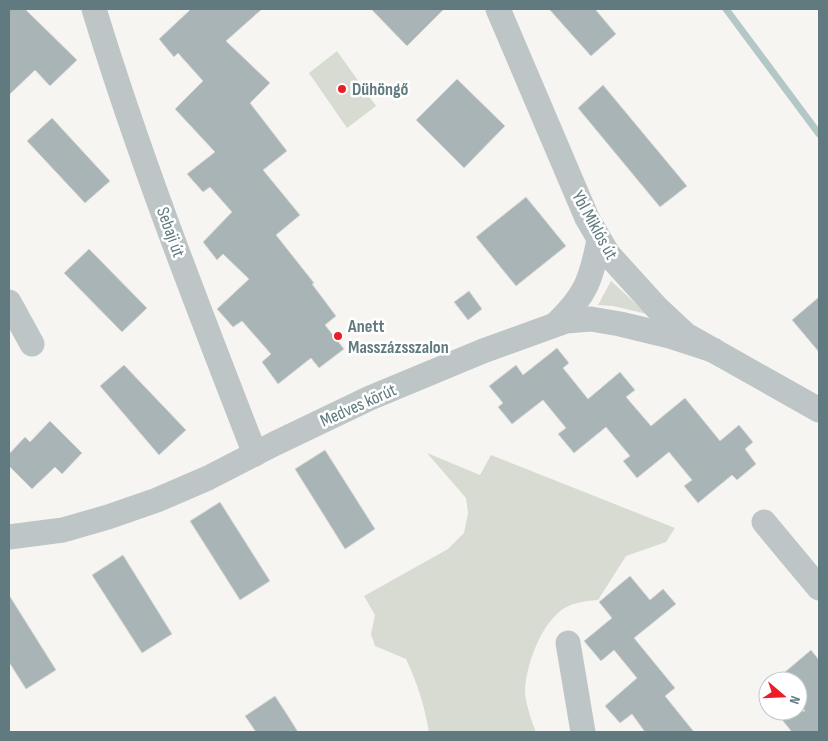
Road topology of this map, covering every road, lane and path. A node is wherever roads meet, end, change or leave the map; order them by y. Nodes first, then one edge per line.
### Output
1 (94, 9) edge
2 (498, 9) edge
3 (599, 240) junction
4 (9, 302) edge
5 (556, 324) junction
6 (32, 344) dead end
7 (713, 350) junction
8 (819, 410) edge
9 (255, 454) junction
10 (764, 522) dead end
11 (9, 537) edge
12 (819, 588) edge
13 (568, 643) dead end
14 (583, 732) edge

1 - 9 street, Sebaji út
2 - 3 street, Ybl Miklós út
3 - 5 street
3 - 7 street, Ybl Miklós út
4 - 6 street
5 - 7 street, Medves körút
5 - 9 street, Medves körút
7 - 8 street, Ybl Miklós út
9 - 11 street, Medves körút
10 - 12 street
13 - 14 street

